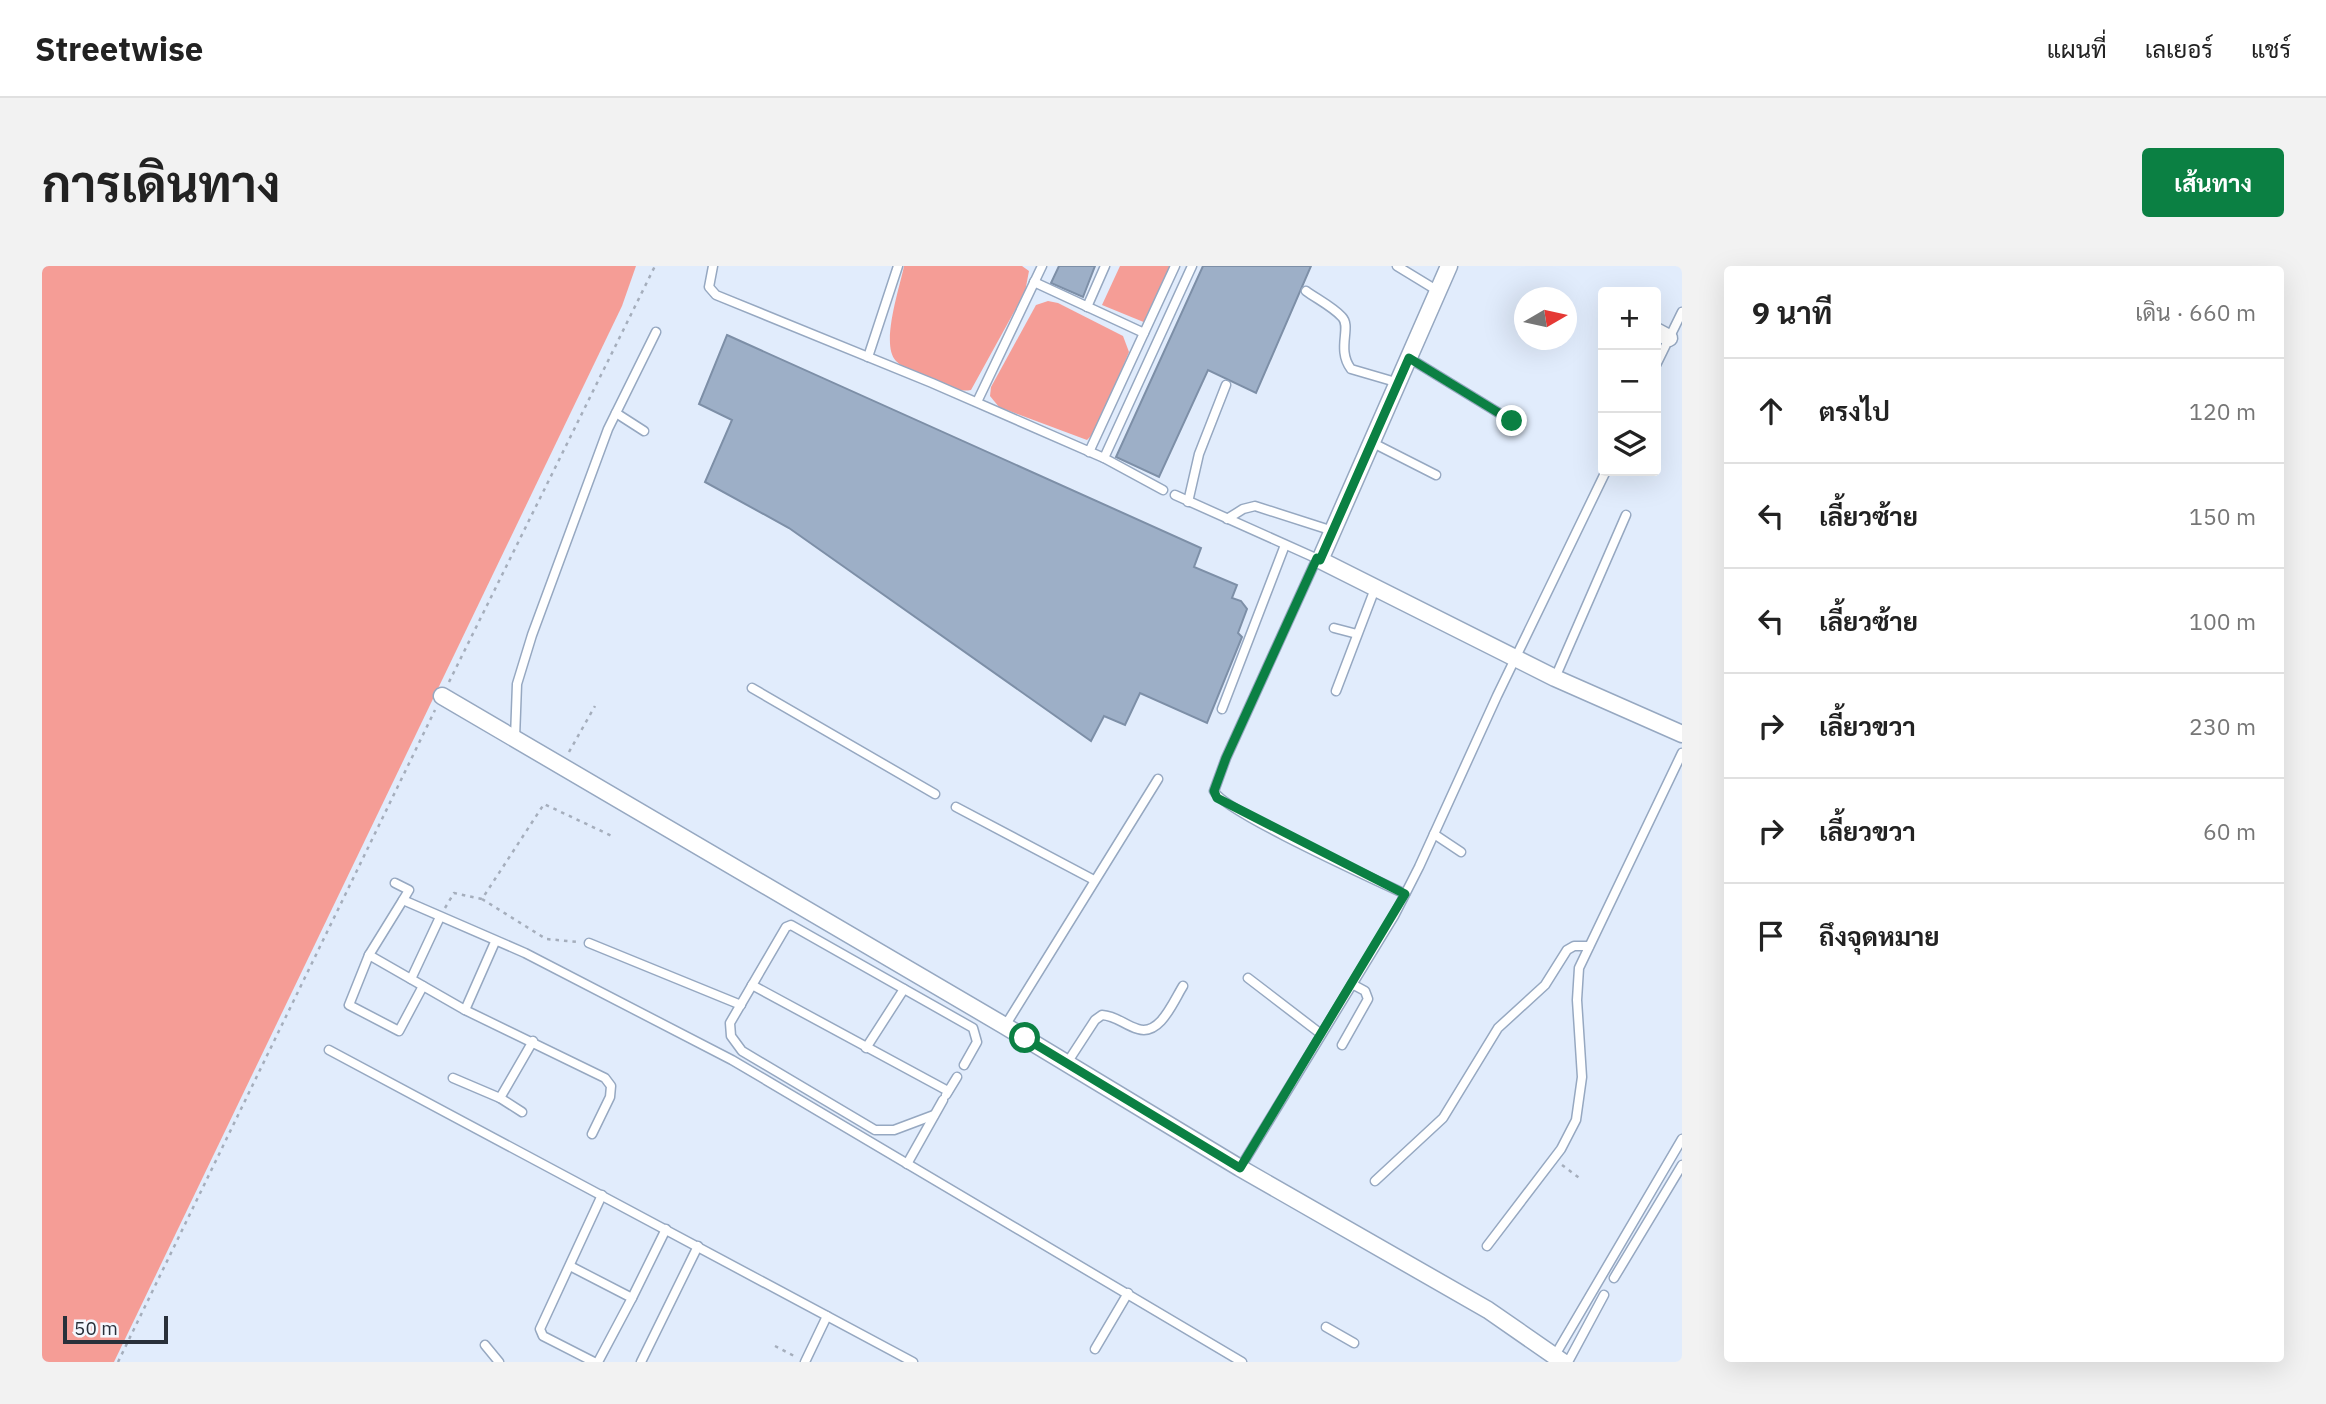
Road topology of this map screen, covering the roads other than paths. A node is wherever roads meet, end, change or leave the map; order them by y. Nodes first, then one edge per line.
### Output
1 (713, 266) edge
2 (898, 266) edge
3 (1042, 266) edge
4 (1105, 266) edge
5 (1175, 266) edge
6 (1192, 266) edge
7 (1397, 266) edge
8 (1449, 266) edge
9 (1034, 282) junction
10 (1306, 291) dead end
11 (1438, 291) junction
12 (1087, 307) junction
13 (1682, 312) edge
14 (656, 331) dead end
15 (1144, 333) junction
16 (1662, 335) edge
17 (868, 357) junction
18 (1409, 358) junction
19 (1399, 383) junction
20 (1226, 385) dead end
21 (977, 402) junction
22 (616, 413) junction
23 (1512, 421) dead end
24 (644, 431) dead end
25 (1373, 443) junction
26 (1089, 452) junction
27 (1104, 458) junction
28 (1436, 475) dead end
29 (1604, 476) edge
30 (1163, 490) dead end
31 (1175, 495) dead end
32 (1188, 502) junction
33 (1626, 515) dead end
34 (1227, 519) junction
35 (1333, 531) junction
36 (1285, 545) junction
37 (1318, 559) junction
38 (1376, 586) junction
39 (1334, 628) dead end
40 (1357, 634) junction
41 (1515, 657) junction
42 (1555, 678) junction
43 (752, 688) dead end
44 (1336, 691) dead end
45 (446, 698) road end
46 (1222, 709) dead end
47 (1682, 734) edge
48 (516, 741) junction
49 (1682, 753) edge
50 (1158, 779) dead end
51 (934, 794) dead end
52 (956, 807) dead end
53 (1434, 834) junction
54 (1461, 852) dead end
55 (1094, 880) junction
56 (395, 883) dead end
57 (1405, 894) junction
58 (403, 900) junction
59 (440, 917) junction
60 (495, 942) junction
61 (589, 943) road end
62 (1589, 946) junction
63 (369, 955) junction
64 (1248, 978) dead end
65 (411, 979) junction
66 (1352, 984) junction
67 (752, 985) junction
68 (423, 986) junction
69 (1183, 986) dead end
70 (904, 989) junction
71 (741, 1005) junction
72 (465, 1010) junction
73 (1005, 1026) junction
74 (1321, 1034) junction
75 (533, 1041) junction
76 (1342, 1045) dead end
77 (866, 1048) junction
78 (329, 1050) dead end
79 (1066, 1063) junction
80 (964, 1065) dead end
81 (957, 1077) dead end
82 (453, 1078) dead end
83 (945, 1095) junction
84 (500, 1098) junction
85 (522, 1112) dead end
86 (934, 1115) junction
87 (592, 1134) dead end
88 (1682, 1139) edge
89 (907, 1164) junction
90 (1682, 1166) edge
91 (1240, 1168) junction
92 (1375, 1181) dead end
93 (602, 1195) junction
94 (666, 1229) junction
95 (698, 1246) junction
96 (1487, 1246) dead end
97 (570, 1266) junction
98 (1614, 1278) dead end
99 (1128, 1293) junction
100 (1604, 1295) dead end
101 (632, 1298) junction
102 (827, 1316) junction
103 (1326, 1327) dead end
104 (1353, 1343) dead end
105 (485, 1345) dead end
106 (1095, 1349) dead end
107 (1559, 1360) edge
108 (499, 1362) edge
109 (596, 1362) edge
110 (641, 1362) edge
111 (805, 1362) edge
112 (913, 1362) edge
113 (1242, 1362) edge

1 - 17 lane
2 - 17 lane
3 - 9 lane
4 - 12 lane
5 - 15 lane
6 - 27 lane
7 - 11 lane
8 - 11 street
9 - 12 lane
9 - 21 lane
10 - 19 lane
11 - 18 street
12 - 15 lane
13 - 16 lane
14 - 22 lane
15 - 26 lane
17 - 21 lane
18 - 19 street
18 - 23 lane
19 - 25 street
20 - 32 lane
21 - 26 lane
22 - 24 lane
22 - 48 lane
25 - 28 lane
25 - 35 street
26 - 27 lane
27 - 30 lane
29 - 41 lane
31 - 32 lane
32 - 34 lane
33 - 42 lane
34 - 35 lane
34 - 36 lane
35 - 37 street
36 - 37 lane
36 - 46 lane
37 - 38 street
37 - 57 lane
38 - 40 lane
38 - 41 street
39 - 40 lane
40 - 44 lane
41 - 42 street
41 - 53 lane
42 - 47 street
43 - 51 lane
45 - 48 street
48 - 73 street
49 - 62 lane
50 - 55 lane
52 - 55 lane
53 - 54 lane
53 - 57 lane
55 - 73 lane
56 - 58 lane
57 - 66 lane
58 - 59 lane
58 - 63 lane
59 - 60 lane
59 - 65 lane
60 - 72 lane
60 - 89 lane
61 - 71 lane
62 - 92 lane
62 - 96 lane
63 - 65 lane
63 - 68 lane
64 - 74 lane
65 - 68 lane
66 - 74 lane
66 - 76 lane
67 - 70 lane
67 - 71 lane
67 - 77 lane
68 - 72 lane
69 - 79 lane
70 - 77 lane
70 - 80 lane
71 - 86 lane
72 - 75 lane
73 - 79 street
74 - 91 lane
75 - 84 lane
75 - 87 lane
77 - 83 lane
78 - 93 lane
79 - 91 street
81 - 83 lane
82 - 84 lane
83 - 86 lane
84 - 85 lane
86 - 89 lane
88 - 107 lane
89 - 99 lane
90 - 98 lane
91 - 107 street
93 - 94 lane
93 - 97 lane
94 - 95 lane
94 - 101 lane
95 - 102 lane
95 - 110 lane
97 - 101 lane
97 - 109 lane
99 - 106 lane
99 - 113 lane
100 - 107 lane
101 - 109 lane
102 - 111 lane
102 - 112 lane
103 - 104 lane
105 - 108 lane

